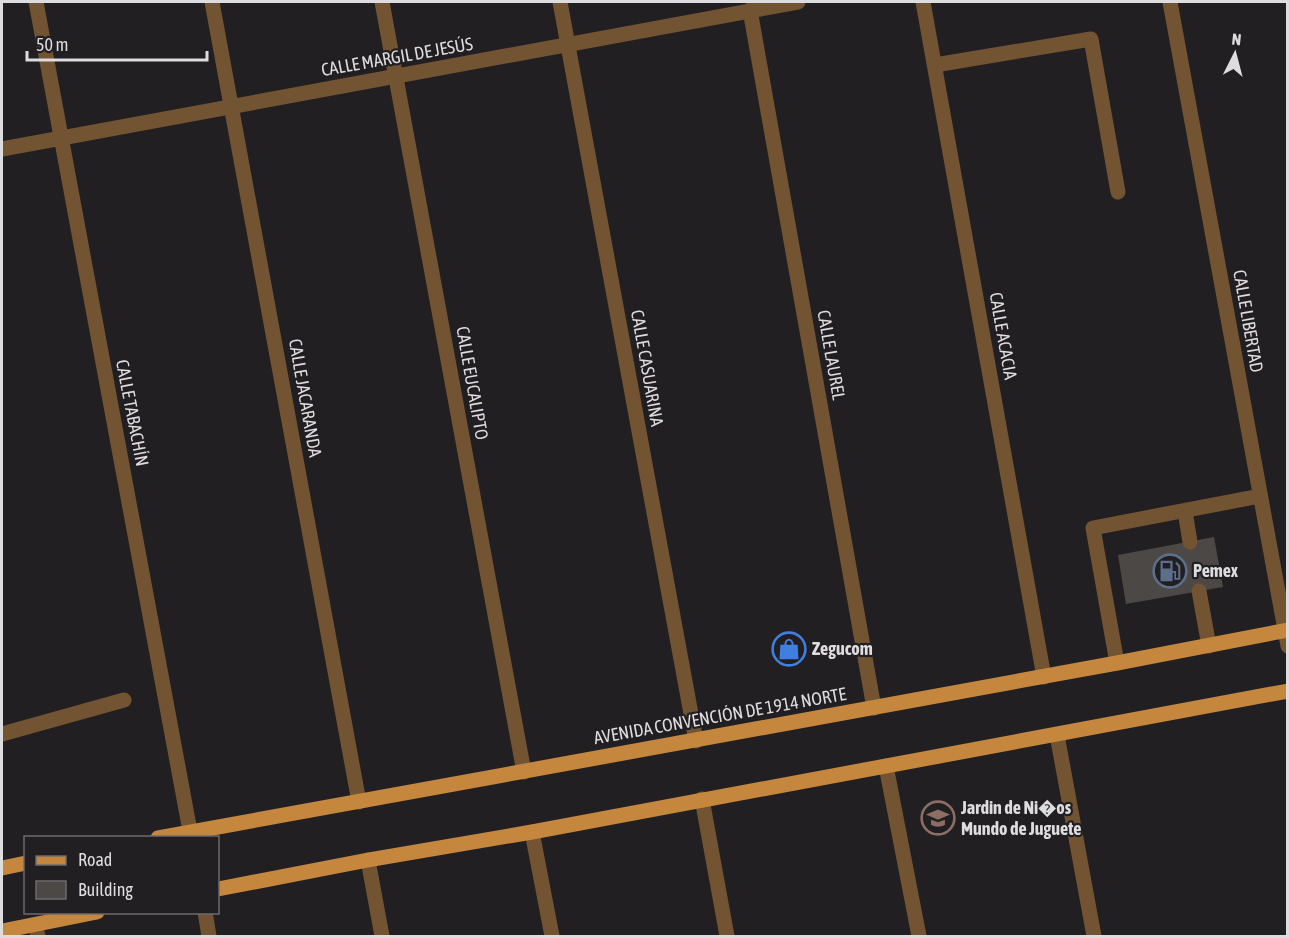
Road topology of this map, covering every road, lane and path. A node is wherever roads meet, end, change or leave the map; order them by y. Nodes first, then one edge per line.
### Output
1 (36, 2) edge
2 (212, 2) edge
3 (382, 2) edge
4 (560, 2) edge
5 (798, 2) edge
6 (923, 2) edge
7 (1170, 2) edge
8 (748, 6) edge
9 (568, 45) junction
10 (935, 65) junction
11 (396, 76) junction
12 (231, 107) junction
13 (61, 138) junction
14 (2, 149) edge
15 (1118, 192) dead end
16 (1260, 496) junction
17 (1185, 511) junction
18 (1191, 542) dead end
19 (1199, 591) dead end
20 (1286, 630) edge
21 (1209, 646) junction
22 (1287, 646) edge
23 (1117, 663) junction
24 (1044, 676) junction
25 (1287, 691) edge
26 (124, 700) dead end
27 (874, 708) junction
28 (2, 734) edge
29 (1057, 735) junction
30 (696, 741) junction
31 (886, 766) junction
32 (524, 772) junction
33 (702, 799) junction
34 (359, 802) junction
35 (190, 831) junction
36 (531, 832) junction
37 (163, 836) edge
38 (368, 860) junction
39 (24, 863) edge
40 (2, 868) edge
41 (219, 889) edge
42 (91, 914) edge
43 (205, 914) edge
44 (2, 931) edge
45 (36, 931) edge
46 (209, 936) edge
47 (382, 936) edge
48 (552, 936) edge
49 (727, 936) edge
50 (919, 936) edge
51 (1094, 936) edge

1 - 13 street, CALLE TABACHÍN
2 - 12 street, CALLE JACARANDA
3 - 11 street, CALLE EUCALIPTO
4 - 9 street, CALLE CASUARINA
5 - 8 street, CALLE MARGIL DE JESÚS
6 - 10 street, CALLE ACACIA
7 - 16 street, CALLE LIBERTAD
8 - 9 street, CALLE MARGIL DE JESÚS
8 - 27 street, CALLE LAUREL
9 - 11 street, CALLE MARGIL DE JESÚS
9 - 30 street, CALLE CASUARINA
10 - 15 street
10 - 24 street, CALLE ACACIA
11 - 12 street, CALLE MARGIL DE JESÚS
11 - 32 street, CALLE EUCALIPTO
12 - 13 street, CALLE MARGIL DE JESÚS
12 - 34 street, CALLE JACARANDA
13 - 14 street, CALLE MARGIL DE JESÚS
13 - 35 street, CALLE TABACHÍN
16 - 17 street
16 - 20 street, CALLE LIBERTAD
17 - 18 street
17 - 23 street
19 - 21 street
20 - 21 main road, AVENIDA CONVENCIÓN DE 1914 NORTE
20 - 22 street, CALLE LIBERTAD
21 - 23 main road, AVENIDA CONVENCIÓN DE 1914 NORTE
23 - 24 main road, AVENIDA CONVENCIÓN DE 1914 NORTE
24 - 27 main road, AVENIDA CONVENCIÓN DE 1914 NORTE
25 - 29 main road
26 - 28 street
27 - 30 main road, AVENIDA CONVENCIÓN DE 1914 NORTE
29 - 31 main road
29 - 51 street
30 - 32 main road, AVENIDA CONVENCIÓN DE 1914 NORTE
31 - 33 main road
31 - 50 street
32 - 34 main road, AVENIDA CONVENCIÓN DE 1914 NORTE
33 - 36 main road
33 - 49 street
34 - 35 main road, AVENIDA CONVENCIÓN DE 1914 NORTE
35 - 37 main road, AVENIDA CONVENCIÓN DE 1914 NORTE
36 - 38 main road
36 - 48 street
38 - 41 main road
38 - 47 street
39 - 40 main road
42 - 45 main road
43 - 46 street
44 - 45 main road

